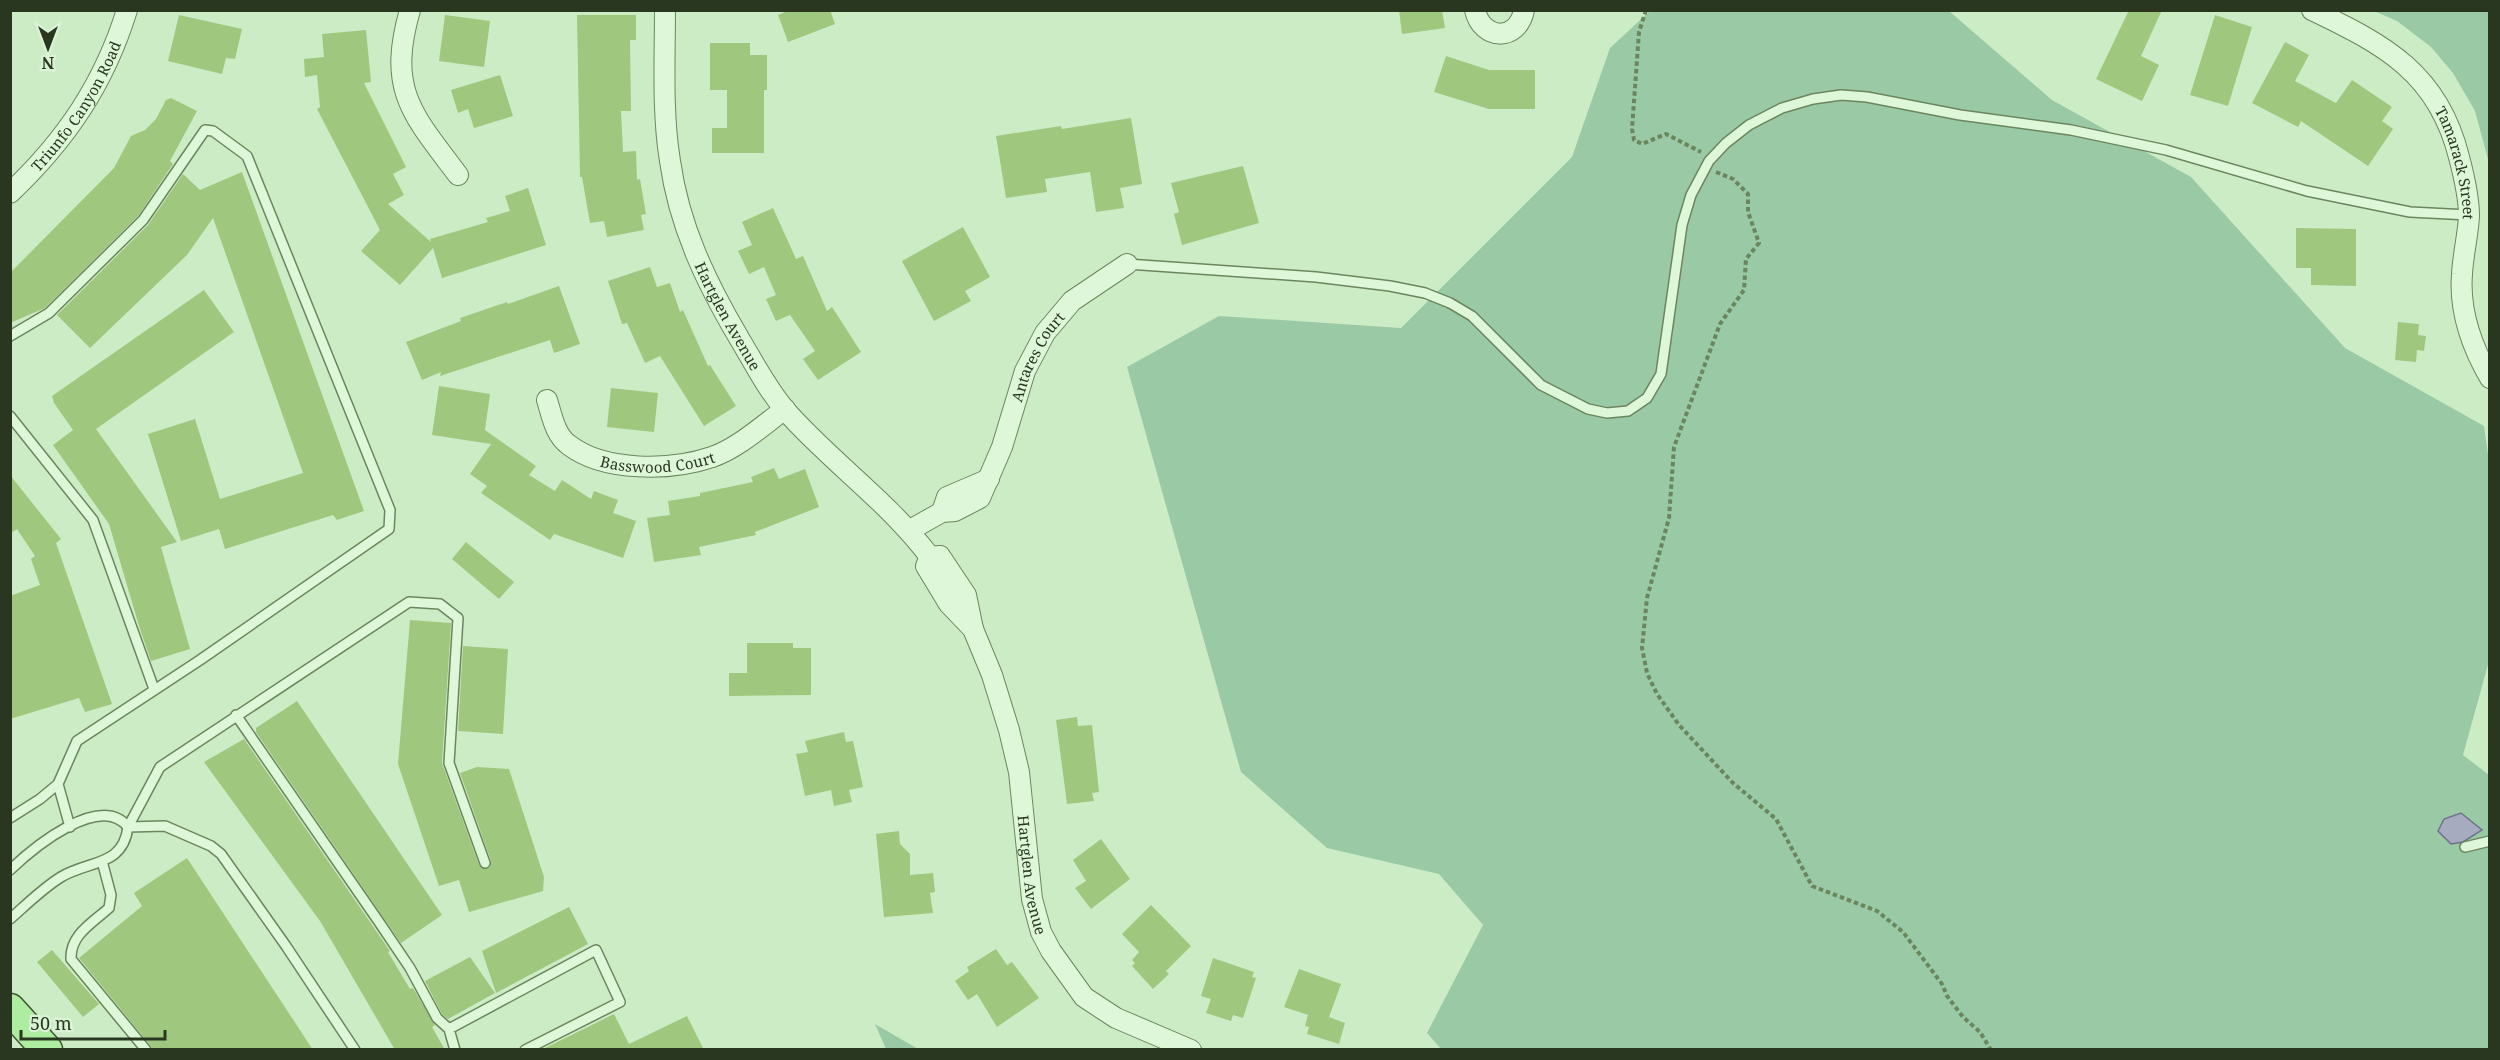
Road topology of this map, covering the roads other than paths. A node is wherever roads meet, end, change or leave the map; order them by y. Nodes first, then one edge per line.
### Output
1 (127, 10) edge
2 (410, 10) edge
3 (665, 10) edge
4 (1475, 10) edge
5 (1524, 10) edge
6 (2312, 10) edge
7 (458, 175) dead end
8 (10, 193) edge
9 (2469, 215) junction
10 (1127, 264) joint
11 (10, 336) edge
12 (2490, 378) edge
13 (547, 400) dead end
14 (785, 410) junction
15 (10, 416) edge
16 (910, 530) junction
17 (154, 689) junction
18 (236, 715) junction
19 (58, 784) junction
20 (10, 818) edge
21 (70, 827) junction
22 (128, 827) junction
23 (2490, 841) edge
24 (2465, 847) dead end
25 (102, 861) junction
26 (485, 863) dead end
27 (10, 870) edge
28 (10, 919) edge
29 (10, 1009) edge
30 (449, 1029) junction
31 (1163, 1044) edge
32 (47, 1050) edge
33 (146, 1050) edge
34 (355, 1050) edge
35 (455, 1050) edge
36 (525, 1050) edge
37 (1191, 1050) edge

1 - 8 street, Triunfo Canyon Road
2 - 7 street
3 - 14 street, Hartglen Avenue
4 - 5 street
6 - 9 street, Tamarack Street
9 - 10 lane
9 - 12 street, Tamarack Street
10 - 16 street, Antares Court
11 - 17 lane
13 - 14 street, Basswood Court
14 - 16 street, Hartglen Avenue
15 - 17 lane
16 - 31 street, Hartglen Avenue
17 - 19 lane
18 - 22 lane
18 - 26 lane
18 - 30 lane
19 - 20 lane
19 - 21 lane
21 - 22 lane
21 - 27 lane
22 - 25 lane
22 - 34 lane
23 - 24 lane
25 - 28 lane
25 - 33 lane
29 - 32 main road
30 - 35 lane
30 - 36 lane
31 - 37 street, Hartglen Avenue

